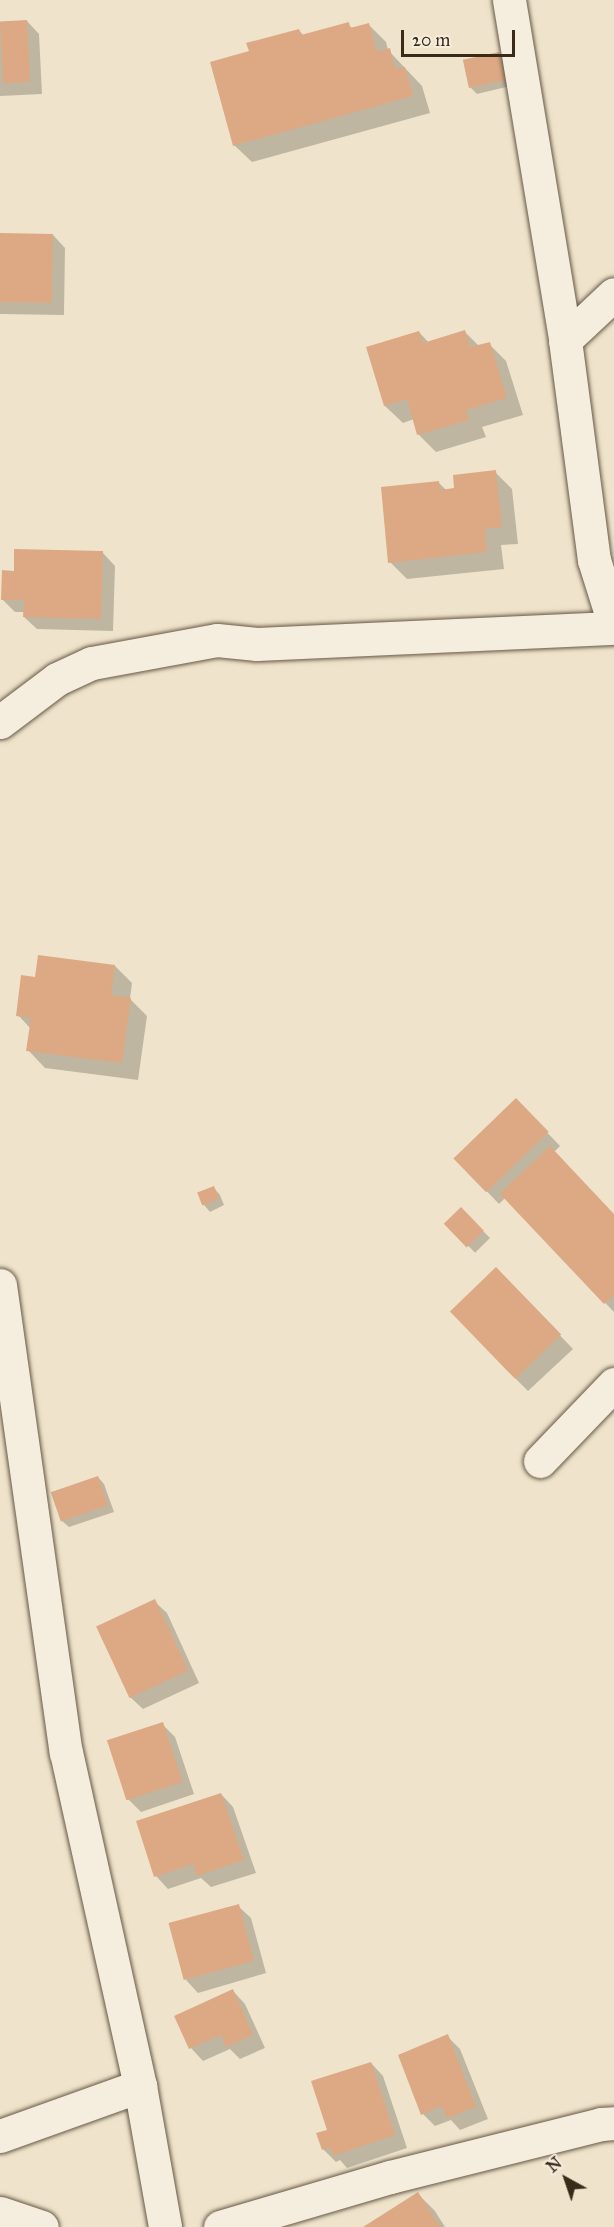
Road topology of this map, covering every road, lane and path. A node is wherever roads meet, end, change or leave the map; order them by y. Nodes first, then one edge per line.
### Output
1 (509, 0) edge
2 (614, 294) edge
3 (565, 340) junction
4 (614, 624) edge
5 (614, 628) edge
6 (0, 722) edge
7 (0, 1285) edge
8 (614, 1384) edge
9 (540, 1461) dead end
10 (140, 2086) junction
11 (614, 2123) edge
12 (0, 2136) edge
13 (0, 2213) edge
14 (42, 2227) edge
15 (165, 2227) edge
16 (220, 2227) edge

1 - 3 street
2 - 3 street
3 - 4 street
5 - 6 street
7 - 10 street
8 - 9 street
10 - 12 street
10 - 15 street
11 - 16 street
13 - 14 street

